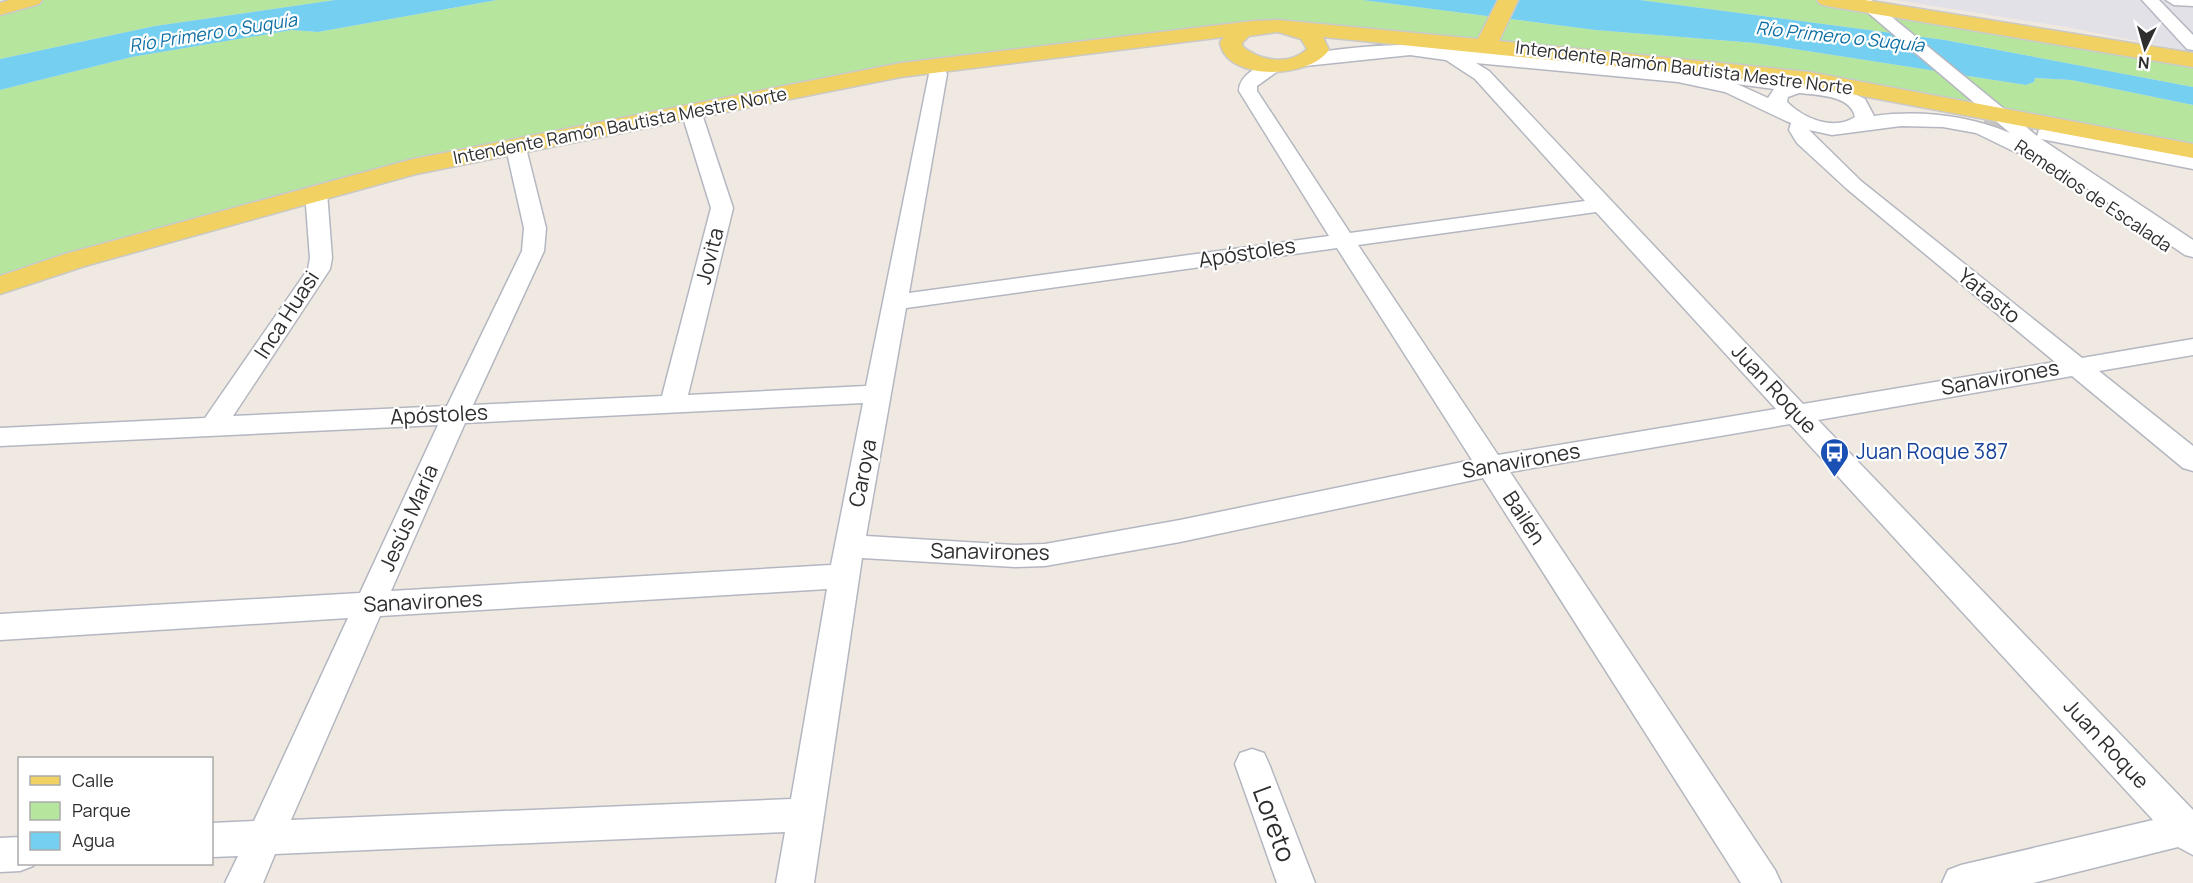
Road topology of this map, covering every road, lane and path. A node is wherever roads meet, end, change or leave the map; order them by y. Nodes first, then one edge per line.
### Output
1 (33, 0) edge
2 (1508, 0) edge
3 (1827, 0) edge
4 (2150, 0) edge
5 (2174, 0) edge
6 (2193, 2) edge
7 (0, 9) edge
8 (1871, 9) edge
9 (1278, 26) junction
10 (1253, 27) junction
11 (1490, 37) junction
12 (2193, 45) edge
13 (1448, 53) junction
14 (1588, 56) junction
15 (2193, 60) edge
16 (1305, 61) junction
17 (933, 65) junction
18 (1276, 66) junction
19 (1798, 87) junction
20 (1840, 94) junction
21 (691, 111) junction
22 (1990, 118) junction
23 (1797, 119) junction
24 (1860, 124) junction
25 (516, 148) junction
26 (2193, 151) edge
27 (2193, 163) edge
28 (316, 192) junction
29 (1601, 205) junction
30 (2193, 237) edge
31 (1342, 239) junction
32 (2193, 250) edge
33 (2193, 263) edge
34 (0, 285) edge
35 (894, 302) junction
36 (2193, 346) edge
37 (2074, 366) junction
38 (878, 393) junction
39 (673, 402) junction
40 (1797, 413) junction
41 (456, 414) junction
42 (213, 426) junction
43 (0, 437) edge
44 (2193, 461) edge
45 (1491, 466) junction
46 (849, 546) junction
47 (845, 576) junction
48 (369, 605) junction
49 (0, 627) edge
50 (1252, 764) dead end
51 (806, 815) junction
52 (2190, 831) edge
53 (265, 836) junction
54 (213, 840) edge
55 (18, 854) edge
56 (0, 855) edge
57 (244, 883) edge
58 (795, 883) edge
59 (1296, 883) edge
60 (1762, 883) edge
61 (1961, 883) edge

1 - 7 main road
2 - 11 main road
3 - 8 main road
4 - 12 street
5 - 6 street
8 - 15 main road
8 - 22 street
9 - 10 main road, Intendente Ramón Bautista Mestre Norte
9 - 11 main road, Intendente Ramón Bautista Mestre Norte
9 - 16 main road
10 - 17 main road, Intendente Ramón Bautista Mestre Norte
10 - 18 main road
11 - 14 main road, Intendente Ramón Bautista Mestre Norte
13 - 16 street
13 - 23 street
13 - 29 street, Juan Roque
14 - 19 street
14 - 22 main road, Intendente Ramón Bautista Mestre Norte
16 - 18 main road
17 - 21 main road, Intendente Ramón Bautista Mestre Norte
17 - 35 street, Caroya
18 - 31 street, Bailén
19 - 20 street
19 - 23 street, Yatasto
20 - 22 street
20 - 24 street
21 - 25 main road, Intendente Ramón Bautista Mestre Norte
21 - 39 street, Jovita
22 - 24 street
22 - 26 main road, Intendente Ramón Bautista Mestre Norte
22 - 32 street, Remedios de Escalada
22 - 33 street, Remedios de Escalada
23 - 24 street
23 - 37 street, Yatasto
25 - 28 main road, Intendente Ramón Bautista Mestre Norte
25 - 41 street, Jesús María
27 - 30 street, Remedios de Escalada
28 - 34 main road, Intendente Ramón Bautista Mestre Norte
28 - 42 street, Inca Huasi
29 - 31 street, Apóstoles
29 - 40 street, Juan Roque
31 - 35 street, Apóstoles
31 - 45 street, Bailén
35 - 38 street, Caroya
36 - 37 street, Sanavirones
37 - 40 street, Sanavirones
37 - 44 street, Yatasto
38 - 39 street, Apóstoles
38 - 46 street, Caroya
39 - 41 street, Apóstoles
40 - 45 street, Sanavirones
40 - 52 street, Juan Roque
41 - 42 street, Apóstoles
41 - 48 street, Jesús María
42 - 43 street, Apóstoles
45 - 46 street, Sanavirones
45 - 60 street, Bailén
46 - 47 street, Caroya
47 - 48 street, Sanavirones
47 - 51 street, Caroya
48 - 49 street, Sanavirones
48 - 53 street, Jesús María
50 - 59 street, Loreto
51 - 53 street
51 - 58 street, Caroya
52 - 61 street
53 - 54 street
53 - 57 street, Jesús María
55 - 56 street

